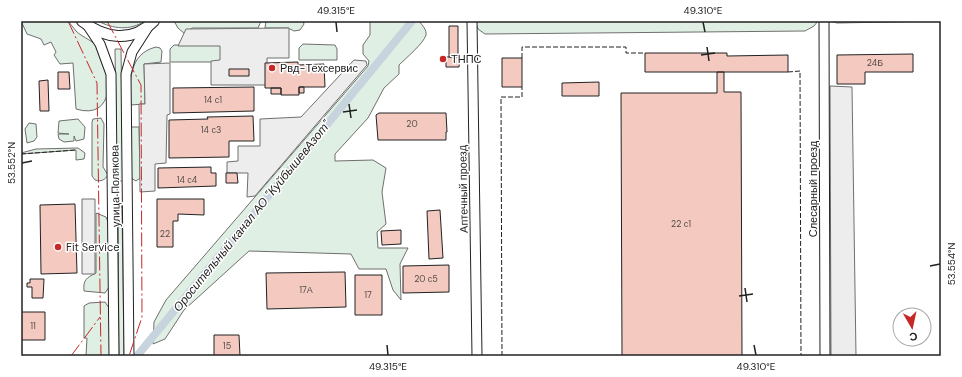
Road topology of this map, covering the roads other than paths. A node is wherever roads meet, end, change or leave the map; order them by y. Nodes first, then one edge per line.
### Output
1 (472, 21) edge
2 (824, 21) edge
3 (153, 22) edge
4 (85, 23) edge
5 (112, 196) junction
6 (127, 196) junction
7 (114, 356) edge
8 (129, 356) edge
9 (477, 356) edge
10 (825, 356) edge

1 - 9 main road, Аптечный проезд
2 - 10 main road, Слесарный проезд
3 - 4 main road
3 - 6 main road, улица Полякова
4 - 5 main road, улица Полякова
5 - 6 main road
5 - 7 main road, улица Полякова
6 - 8 main road, улица Полякова

